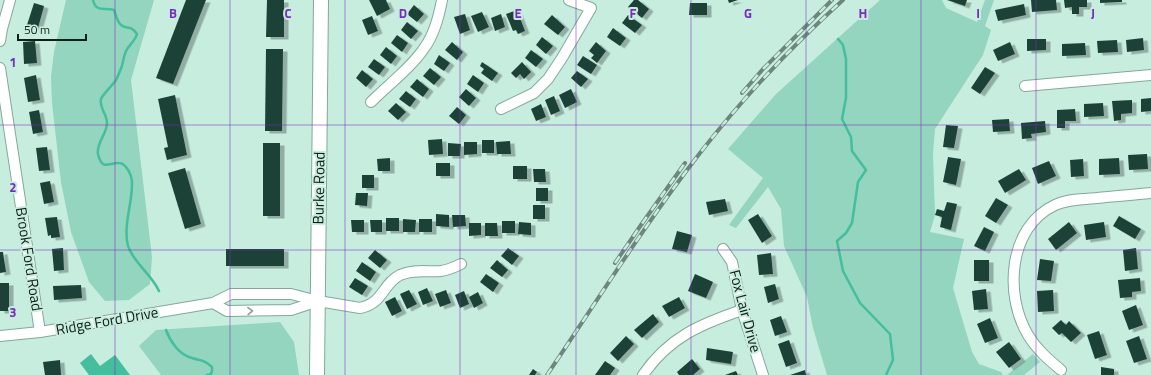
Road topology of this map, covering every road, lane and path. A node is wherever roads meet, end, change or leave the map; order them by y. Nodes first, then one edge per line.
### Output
1 (10, 0) edge
2 (321, 0) edge
3 (442, 0) edge
4 (569, 0) edge
5 (0, 41) edge
6 (0, 68) edge
7 (1151, 75) edge
8 (1025, 86) dead end
9 (371, 102) dead end
10 (501, 109) dead end
11 (1151, 193) edge
12 (723, 249) dead end
13 (461, 264) dead end
14 (318, 301) junction
15 (213, 303) junction
16 (742, 310) junction
17 (40, 332) junction
18 (0, 336) edge
19 (1061, 370) dead end
20 (317, 375) edge
21 (643, 375) edge
22 (763, 375) edge

1 - 5 street
2 - 14 street, Burke Road
3 - 9 street
4 - 10 street
6 - 17 street, Brook Ford Road
7 - 8 street
11 - 19 street
12 - 16 street, Fox Lair Drive
13 - 14 street, Ridge Ford Drive
14 - 15 street, Ridge Ford Drive
15 -> 14 street
14 - 20 street, Burke Road
15 - 17 street, Ridge Ford Drive
16 - 21 street
16 - 22 street, Fox Lair Drive
17 - 18 street, Ridge Ford Drive

